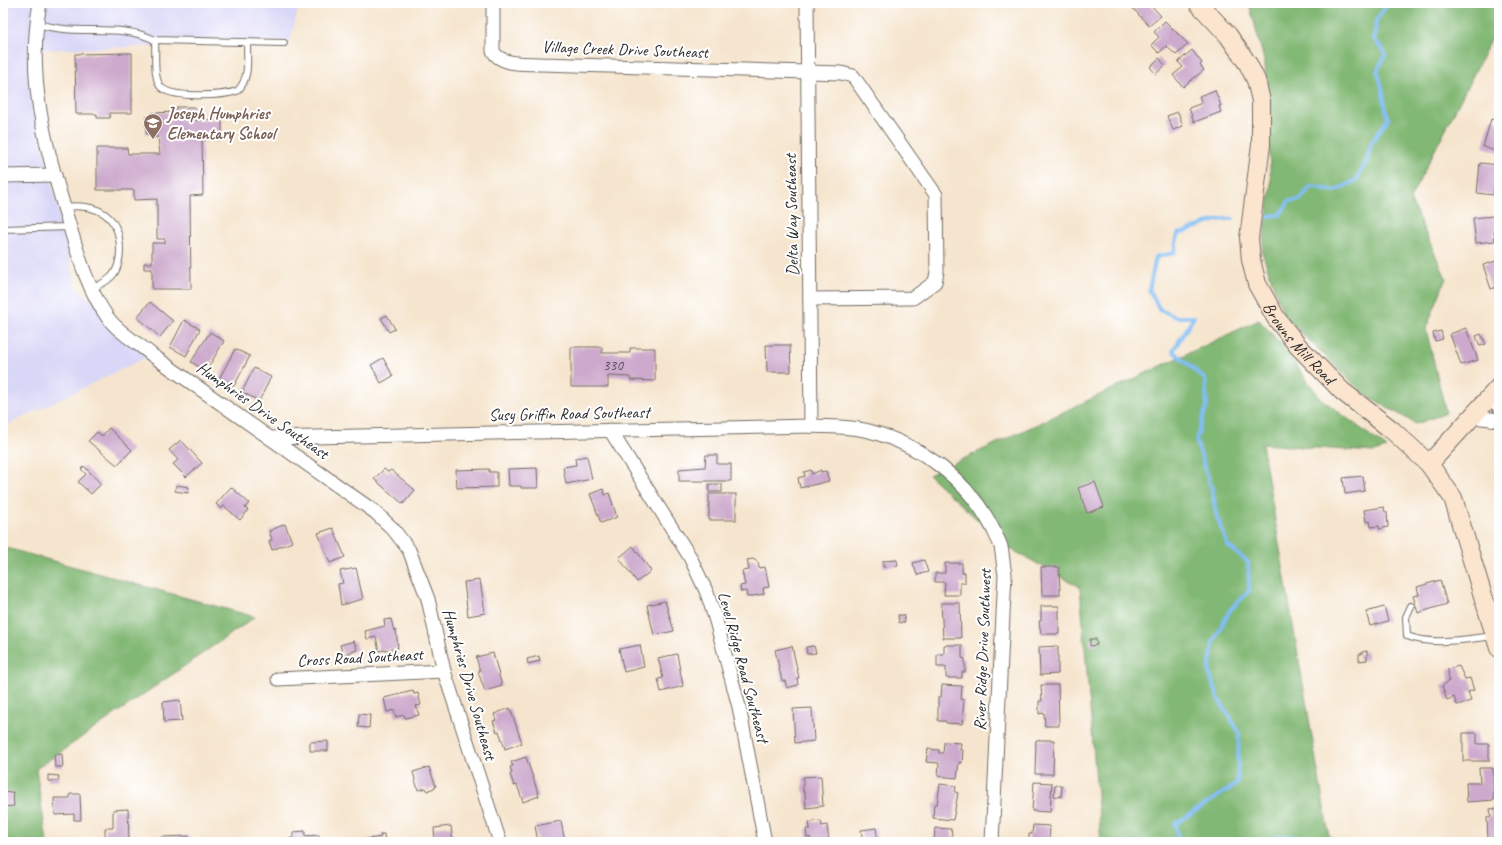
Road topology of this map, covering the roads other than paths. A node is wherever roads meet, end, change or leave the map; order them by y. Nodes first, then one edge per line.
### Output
1 (40, 3) edge
2 (493, 3) edge
3 (807, 3) edge
4 (1198, 3) edge
5 (36, 24) junction
6 (155, 40) junction
7 (247, 43) junction
8 (284, 43) dead end
9 (808, 72) junction
10 (55, 175) junction
11 (3, 176) edge
12 (64, 208) junction
13 (3, 228) edge
14 (70, 228) junction
15 (91, 289) junction
16 (810, 299) junction
17 (1496, 397) edge
18 (1473, 417) junction
19 (1499, 420) edge
20 (811, 426) junction
21 (610, 430) junction
22 (868, 431) joint
23 (270, 438) junction
24 (1429, 464) junction
25 (1411, 606) dead end
26 (1497, 642) edge
27 (444, 671) junction
28 (278, 679) dead end
29 (500, 842) edge
30 (765, 842) edge
31 (992, 842) edge

1 - 5 street, Humphries Drive Southeast
2 - 9 street, Village Creek Drive Southeast
3 - 9 street, Delta Way Southeast
4 - 24 street, Browns Mill Road
5 - 6 lane
5 - 10 street, Humphries Drive Southeast
6 - 7 lane
6 - 7 lane
7 - 8 lane
9 - 16 street, Delta Way Southeast
9 - 16 street, Village Creek Drive Southeast
10 - 11 street
10 - 12 street, Humphries Drive Southeast
12 - 14 street, Humphries Drive Southeast
12 - 15 lane
13 - 14 lane
14 - 15 street, Humphries Drive Southeast
15 - 23 street, Humphries Drive Southeast
16 - 20 street, Delta Way Southeast
17 - 18 street
18 - 19 street
18 - 24 street
20 - 21 street, Susy Griffin Road Southeast
20 - 22 street, Susy Griffin Road Southeast
21 - 23 street, Susy Griffin Road Southeast
21 - 30 street, Level Ridge Road Southeast
22 - 31 street, River Ridge Drive Southwest
23 - 27 street, Humphries Drive Southeast
24 - 26 street, Browns Mill Road
25 - 26 lane
27 - 28 street, Cross Road Southeast
27 - 29 street, Humphries Drive Southeast

